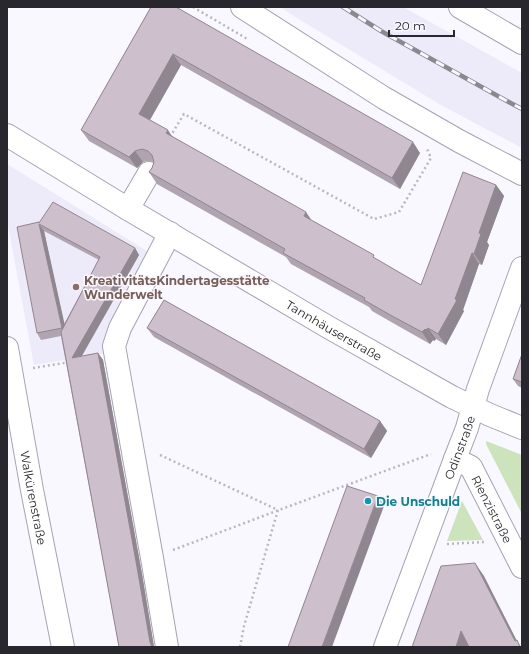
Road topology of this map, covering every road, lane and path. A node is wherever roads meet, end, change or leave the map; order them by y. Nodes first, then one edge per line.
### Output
1 (193, 7) edge
2 (242, 7) edge
3 (460, 7) edge
4 (254, 43) dead end
5 (522, 43) edge
6 (7, 136) edge
7 (169, 138) edge
8 (427, 148) dead end
9 (149, 173) edge
10 (522, 174) edge
11 (128, 208) junction
12 (170, 233) junction
13 (522, 268) edge
14 (7, 348) edge
15 (76, 361) edge
16 (12, 372) junction
17 (473, 407) junction
18 (522, 428) edge
19 (431, 454) dead end
20 (160, 455) dead end
21 (456, 459) junction
22 (279, 510) junction
23 (489, 542) dead end
24 (442, 544) dead end
25 (152, 558) junction
26 (522, 567) edge
27 (63, 647) edge
28 (167, 647) edge
29 (240, 647) edge
30 (385, 647) edge

1 - 4 path
2 - 10 street
3 - 5 street
6 - 11 street, Tannhäuserstraße
7 - 8 path
9 - 11 street
11 - 12 street, Tannhäuserstraße
12 - 17 street, Tannhäuserstraße
12 - 25 street
13 - 17 street, Odinstraße
14 - 16 street, Walkürenstraße
15 - 16 path
16 - 27 street, Walkürenstraße
17 - 18 street, Tannhäuserstraße
17 - 21 street, Odinstraße
19 - 22 path
20 - 22 path
21 - 26 street, Rienzistraße
21 - 30 street, Odinstraße
22 - 25 path
22 - 29 path
23 - 24 path
25 - 28 street

